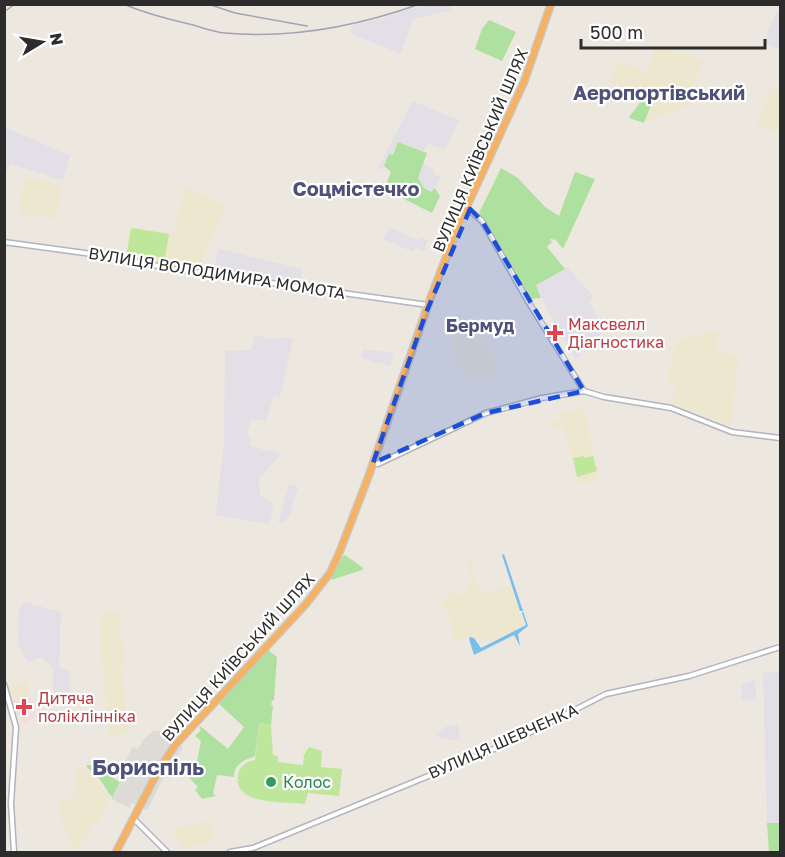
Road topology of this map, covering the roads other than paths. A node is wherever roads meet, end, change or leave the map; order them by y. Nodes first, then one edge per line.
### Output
1 (553, 4) edge
2 (468, 209) junction
3 (4, 242) edge
4 (429, 305) junction
5 (584, 391) junction
6 (780, 438) edge
7 (373, 463) junction
8 (780, 647) edge
9 (4, 684) edge
10 (133, 819) junction
11 (14, 852) edge
12 (116, 852) edge
13 (167, 852) edge
14 (230, 852) edge

1 - 2 highway, ВУЛИЦЯ КИЇВСЬКИЙ ШЛЯХ
2 - 4 highway, ВУЛИЦЯ КИЇВСЬКИЙ ШЛЯХ
2 - 5 main road
3 - 4 main road, ВУЛИЦЯ ВОЛОДИМИРА МОМОТА
4 - 7 highway, ВУЛИЦЯ КИЇВСЬКИЙ ШЛЯХ
5 - 6 main road
5 - 7 main road
7 - 10 highway, ВУЛИЦЯ КИЇВСЬКИЙ ШЛЯХ
8 - 14 main road, ВУЛИЦЯ ШЕВЧЕНКА
9 - 11 main road
10 - 12 highway, ВУЛИЦЯ КИЇВСЬКИЙ ШЛЯХ
10 - 13 main road

